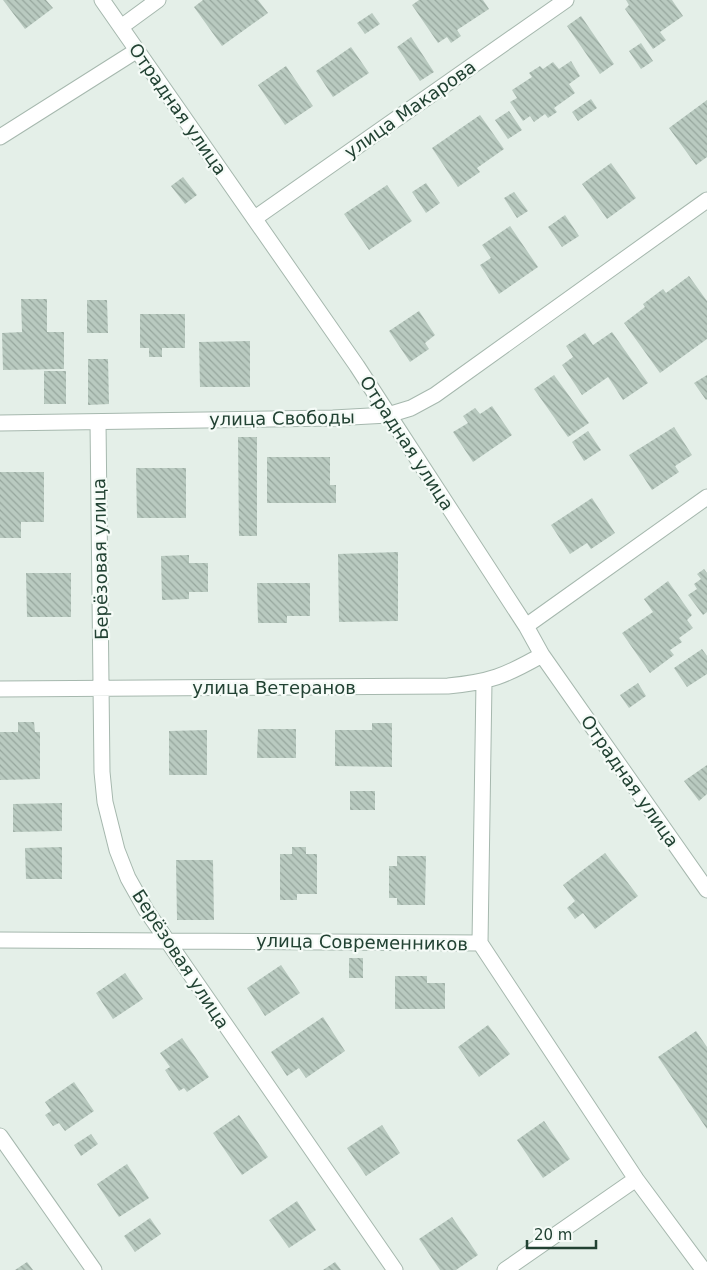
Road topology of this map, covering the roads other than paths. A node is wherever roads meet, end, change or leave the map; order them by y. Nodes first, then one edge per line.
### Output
1 (102, 0) edge
2 (158, 0) edge
3 (566, 0) edge
4 (121, 27) junction
5 (136, 51) junction
6 (0, 137) edge
7 (707, 200) edge
8 (255, 218) junction
9 (388, 414) junction
10 (98, 422) junction
11 (0, 423) edge
12 (707, 497) edge
13 (526, 626) junction
14 (542, 655) junction
15 (484, 682) junction
16 (102, 688) junction
17 (0, 689) edge
18 (707, 890) edge
19 (0, 940) edge
20 (165, 940) junction
21 (480, 943) junction
22 (0, 1136) edge
23 (636, 1179) junction
24 (702, 1268) dead end
25 (94, 1270) edge
26 (395, 1270) edge
27 (505, 1270) edge

1 - 4 street, Отрадная улица
2 - 4 street
3 - 8 street, улица Макарова
4 - 5 street, Отрадная улица
5 - 6 street
5 - 8 street, Отрадная улица
7 - 9 street, улица Свободы
8 - 9 street, Отрадная улица
9 - 10 street, улица Свободы
9 - 13 street, Отрадная улица
10 - 11 street, улица Свободы
10 - 16 street, Берёзовая улица
12 - 13 street
13 - 14 street, Отрадная улица
14 - 15 street, улица Ветеранов
14 - 18 street, Отрадная улица
15 - 16 street, улица Ветеранов
15 - 21 street
16 - 17 street, улица Ветеранов
16 - 20 street, Берёзовая улица
19 - 20 street, улица Современников
20 - 21 street, улица Современников
20 - 26 street, Берёзовая улица
21 - 23 street, улица Современников
22 - 25 street
23 - 24 street, улица Современников
23 - 27 street

